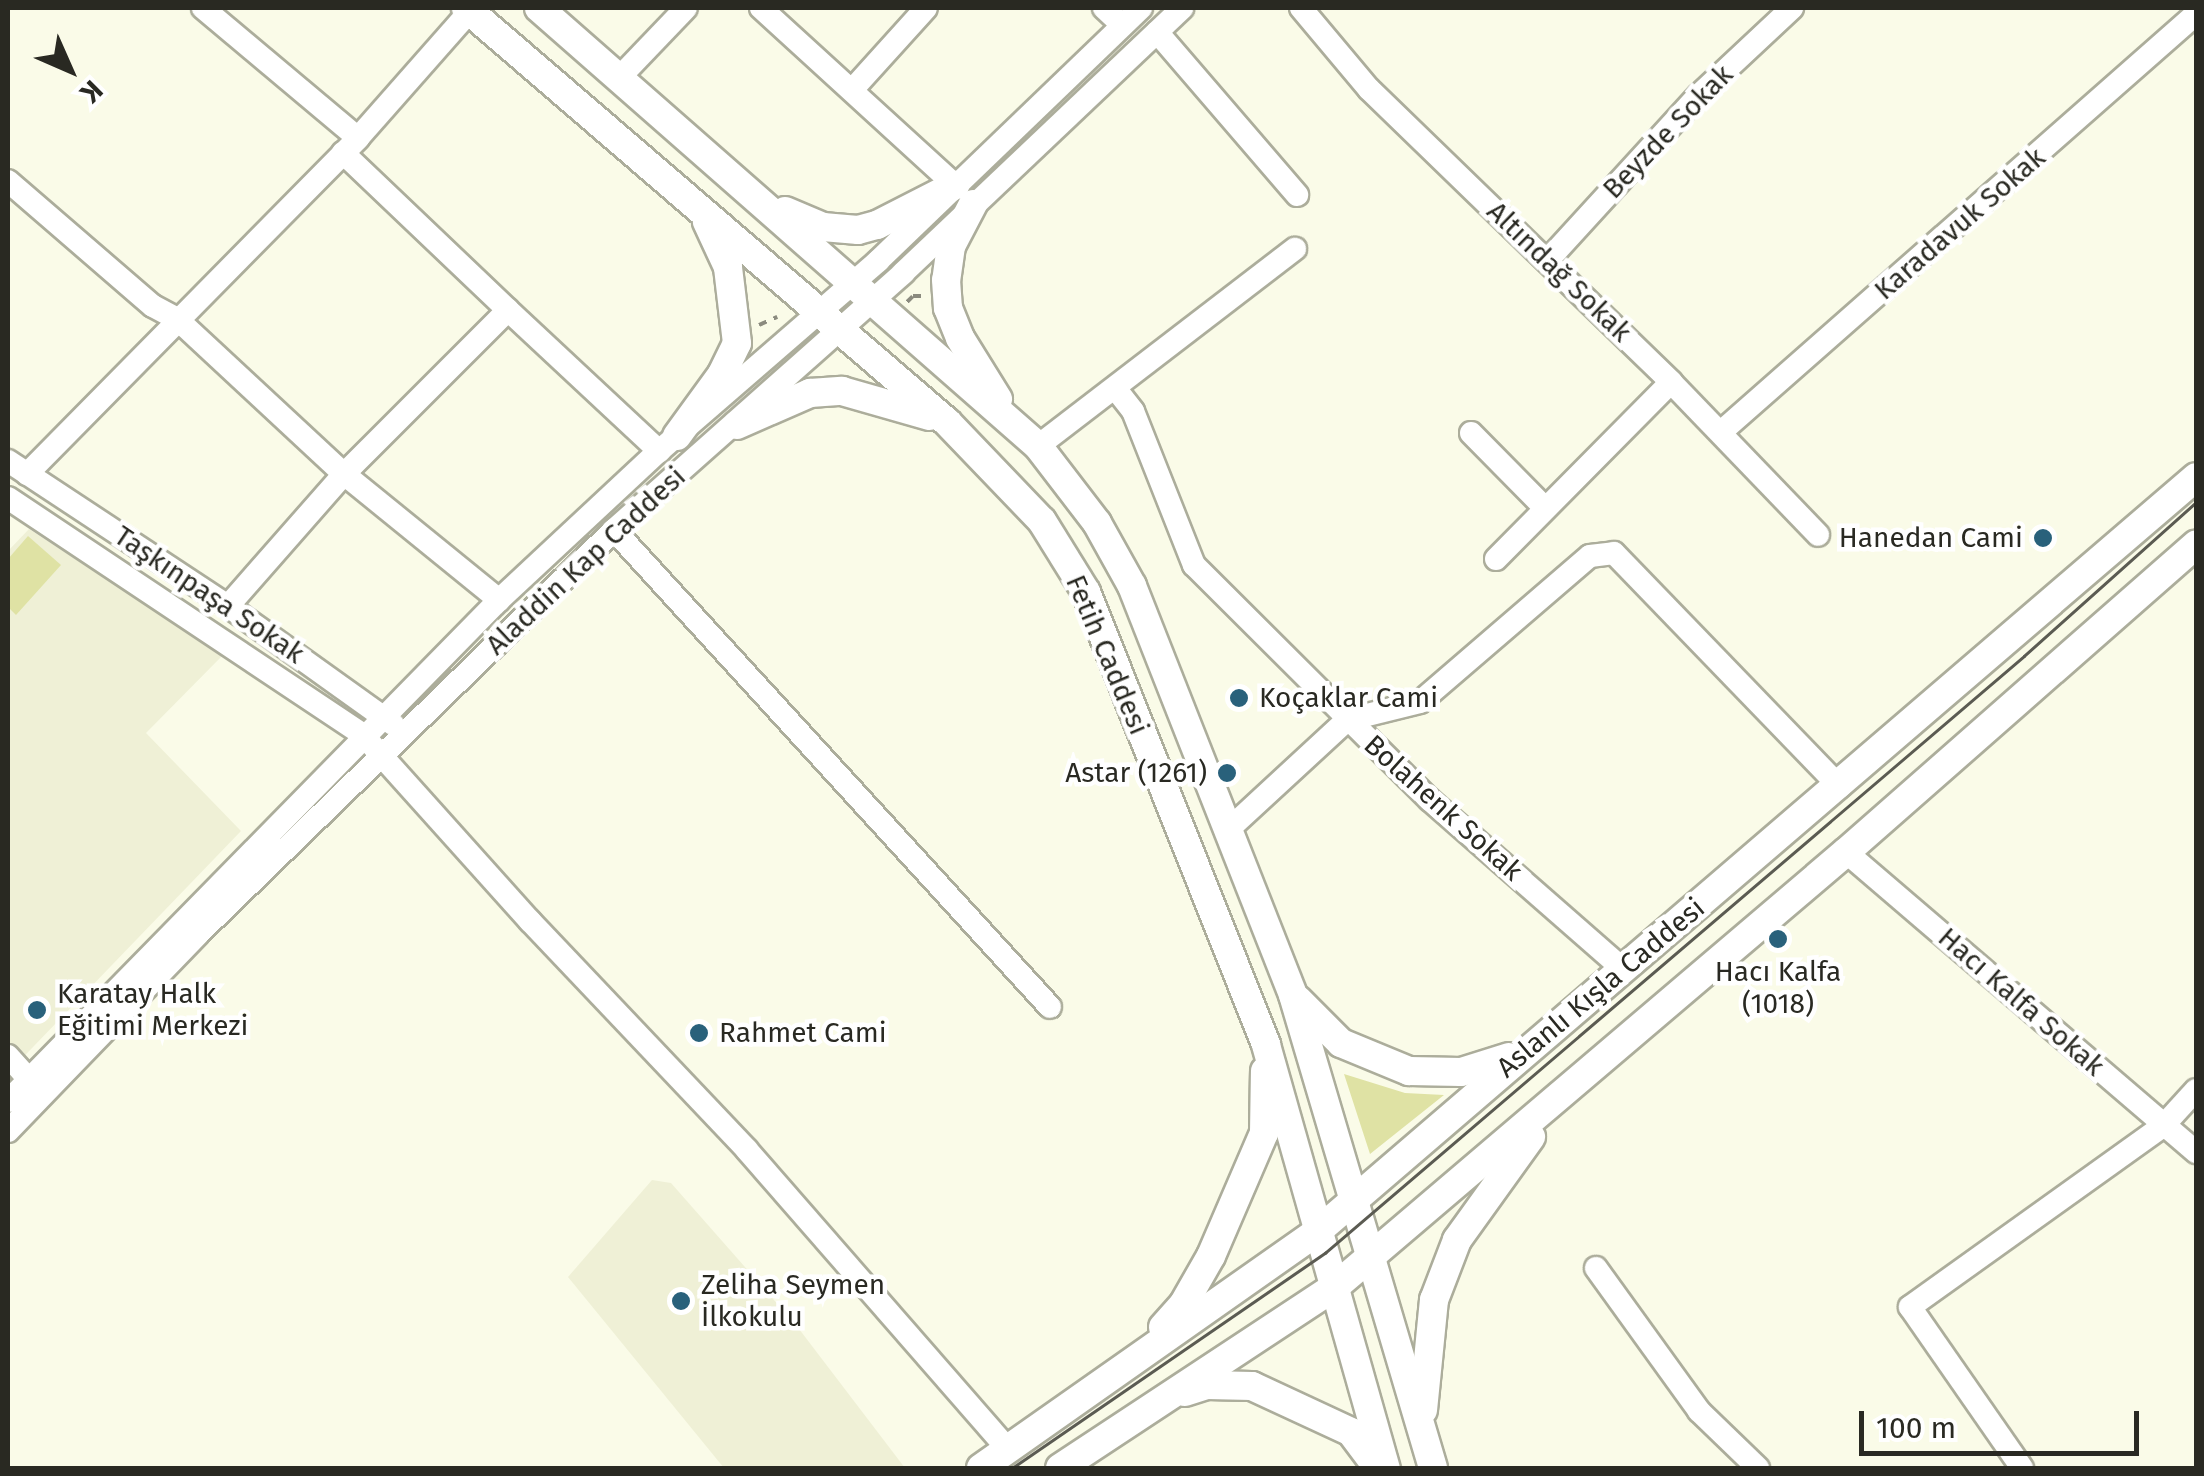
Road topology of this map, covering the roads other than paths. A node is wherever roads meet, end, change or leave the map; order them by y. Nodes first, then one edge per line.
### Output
1 (203, 8) edge
2 (539, 8) edge
3 (686, 8) edge
4 (761, 8) edge
5 (926, 8) edge
6 (1104, 8) edge
7 (1140, 8) edge
8 (1182, 8) edge
9 (1300, 8) edge
10 (1792, 8) edge
11 (468, 9) edge
12 (2196, 14) edge
13 (1122, 25) junction
14 (1157, 32) junction
15 (620, 78) junction
16 (852, 90) junction
17 (350, 145) junction
18 (8, 181) edge
19 (964, 195) junction
20 (1297, 195) dead end
21 (755, 197) junction
22 (701, 212) junction
23 (1295, 249) dead end
24 (1548, 260) junction
25 (862, 292) junction
26 (508, 310) junction
27 (176, 318) junction
28 (830, 321) junction
29 (1671, 382) junction
30 (1114, 388) junction
31 (947, 422) junction
32 (736, 424) junction
33 (1015, 425) junction
34 (1721, 432) junction
35 (1470, 433) dead end
36 (668, 444) junction
37 (1038, 446) junction
38 (17, 468) edge
39 (344, 474) junction
40 (2196, 477) edge
41 (8, 498) edge
42 (1545, 508) junction
43 (614, 530) junction
44 (1818, 536) dead end
45 (2196, 545) edge
46 (1496, 558) dead end
47 (499, 600) junction
48 (228, 606) junction
49 (383, 713) junction
50 (1348, 720) junction
51 (363, 735) junction
52 (404, 735) junction
53 (383, 756) junction
54 (1840, 787) junction
55 (1230, 828) junction
56 (1846, 852) junction
57 (1624, 970) junction
58 (1293, 995) junction
59 (1050, 1008) dead end
60 (1266, 1045) junction
61 (1520, 1054) junction
62 (8, 1056) edge
63 (29, 1079) junction
64 (2196, 1090) edge
65 (1560, 1097) junction
66 (8, 1101) edge
67 (2164, 1124) junction
68 (8, 1132) edge
69 (2196, 1152) edge
70 (1356, 1199) junction
71 (1318, 1230) junction
72 (1370, 1259) junction
73 (1596, 1268) dead end
74 (1336, 1286) junction
75 (1128, 1364) junction
76 (1160, 1400) junction
77 (1421, 1426) junction
78 (1008, 1450) junction
79 (982, 1468) edge
80 (1060, 1468) edge
81 (1382, 1468) edge
82 (1433, 1468) edge
83 (1758, 1468) edge
84 (2022, 1468) edge

1 - 17 street
2 - 15 main road, Fetih Caddesi
3 - 15 street
4 - 16 street
5 - 16 street
6 - 13 street
7 - 13 street, Aladdin Kap Caddesi
8 - 14 street, Aladdin Kap Caddesi
9 - 24 street, Altındağ Sokak
10 - 24 street, Beyzde Sokak
11 - 17 street
11 - 22 main road, Fetih Caddesi
12 - 34 street, Karadavuk Sokak
13 - 19 street, Aladdin Kap Caddesi
14 - 19 street, Aladdin Kap Caddesi
14 - 20 street
15 - 21 main road, Fetih Caddesi
16 - 19 street
17 - 26 street
17 - 27 street
18 - 27 street
19 - 21 main road
19 - 25 street, Aladdin Kap Caddesi
19 - 33 main road
21 - 25 main road, Fetih Caddesi
22 - 28 main road, Fetih Caddesi
22 - 36 main road
23 - 30 street
24 - 29 street, Altındağ Sokak
25 - 28 street, Aladdin Kap Caddesi
25 - 33 main road, Fetih Caddesi
26 - 36 street
26 - 39 street
27 - 38 street
27 - 39 street
28 - 31 main road, Fetih Caddesi
28 - 32 street, Aladdin Kap Caddesi
28 - 36 street, Aladdin Kap Caddesi
29 - 34 street, Altındağ Sokak
29 - 42 street
30 - 37 street
30 - 50 street, Bolahenk Sokak
31 - 32 main road
31 - 60 main road, Fetih Caddesi
32 - 43 street, Aladdin Kap Caddesi
33 - 37 main road, Fetih Caddesi
34 - 44 street, Altındağ Sokak
35 - 42 street
36 - 47 street, Aladdin Kap Caddesi
37 - 55 main road, Fetih Caddesi
38 - 48 street, Taşkınpaşa Sokak
39 - 47 street
39 - 48 street
40 - 54 main road, Aslanlı Kışla Caddesi
41 - 51 street
42 - 46 street
43 - 52 street, Aladdin Kap Caddesi
43 - 59 street
45 - 56 main road, Aslanlı Kışla Caddesi
47 - 49 street, Aladdin Kap Caddesi
48 - 49 street, Taşkınpaşa Sokak
49 - 51 street, Aladdin Kap Caddesi
49 - 52 street, Taşkınpaşa Sokak
50 - 54 street
50 - 55 street
50 - 57 street, Bolahenk Sokak
51 - 53 street
51 - 63 street, Aladdin Kap Caddesi
52 - 53 street, Aladdin Kap Caddesi
53 - 68 street, Aladdin Kap Caddesi
53 - 78 street
54 - 57 main road, Aslanlı Kışla Caddesi
55 - 58 main road, Fetih Caddesi
56 - 65 main road, Aslanlı Kışla Caddesi
56 - 67 street, Hacı Kalfa Sokak
57 - 61 main road, Aslanlı Kışla Caddesi
58 - 61 main road
58 - 70 main road, Fetih Caddesi
60 - 71 main road, Fetih Caddesi
60 - 75 main road
61 - 70 main road, Aslanlı Kışla Caddesi
62 - 63 street
63 - 66 street, Aladdin Kap Caddesi
64 - 67 street
65 - 72 main road, Aslanlı Kışla Caddesi
65 - 77 main road
67 - 69 street, Hacı Kalfa Sokak
67 - 84 street
70 - 71 main road, Aslanlı Kışla Caddesi
70 - 72 main road, Fetih Caddesi
71 - 74 main road, Fetih Caddesi
71 - 75 main road, Aslanlı Kışla Caddesi
72 - 74 main road, Aslanlı Kışla Caddesi
72 - 77 main road, Fetih Caddesi
73 - 83 street
74 - 76 main road, Aslanlı Kışla Caddesi
74 - 81 main road, Fetih Caddesi
75 - 78 main road, Aslanlı Kışla Caddesi
76 - 80 main road, Aslanlı Kışla Caddesi
76 - 81 main road
77 - 82 main road, Fetih Caddesi
78 - 79 main road, Aslanlı Kışla Caddesi

